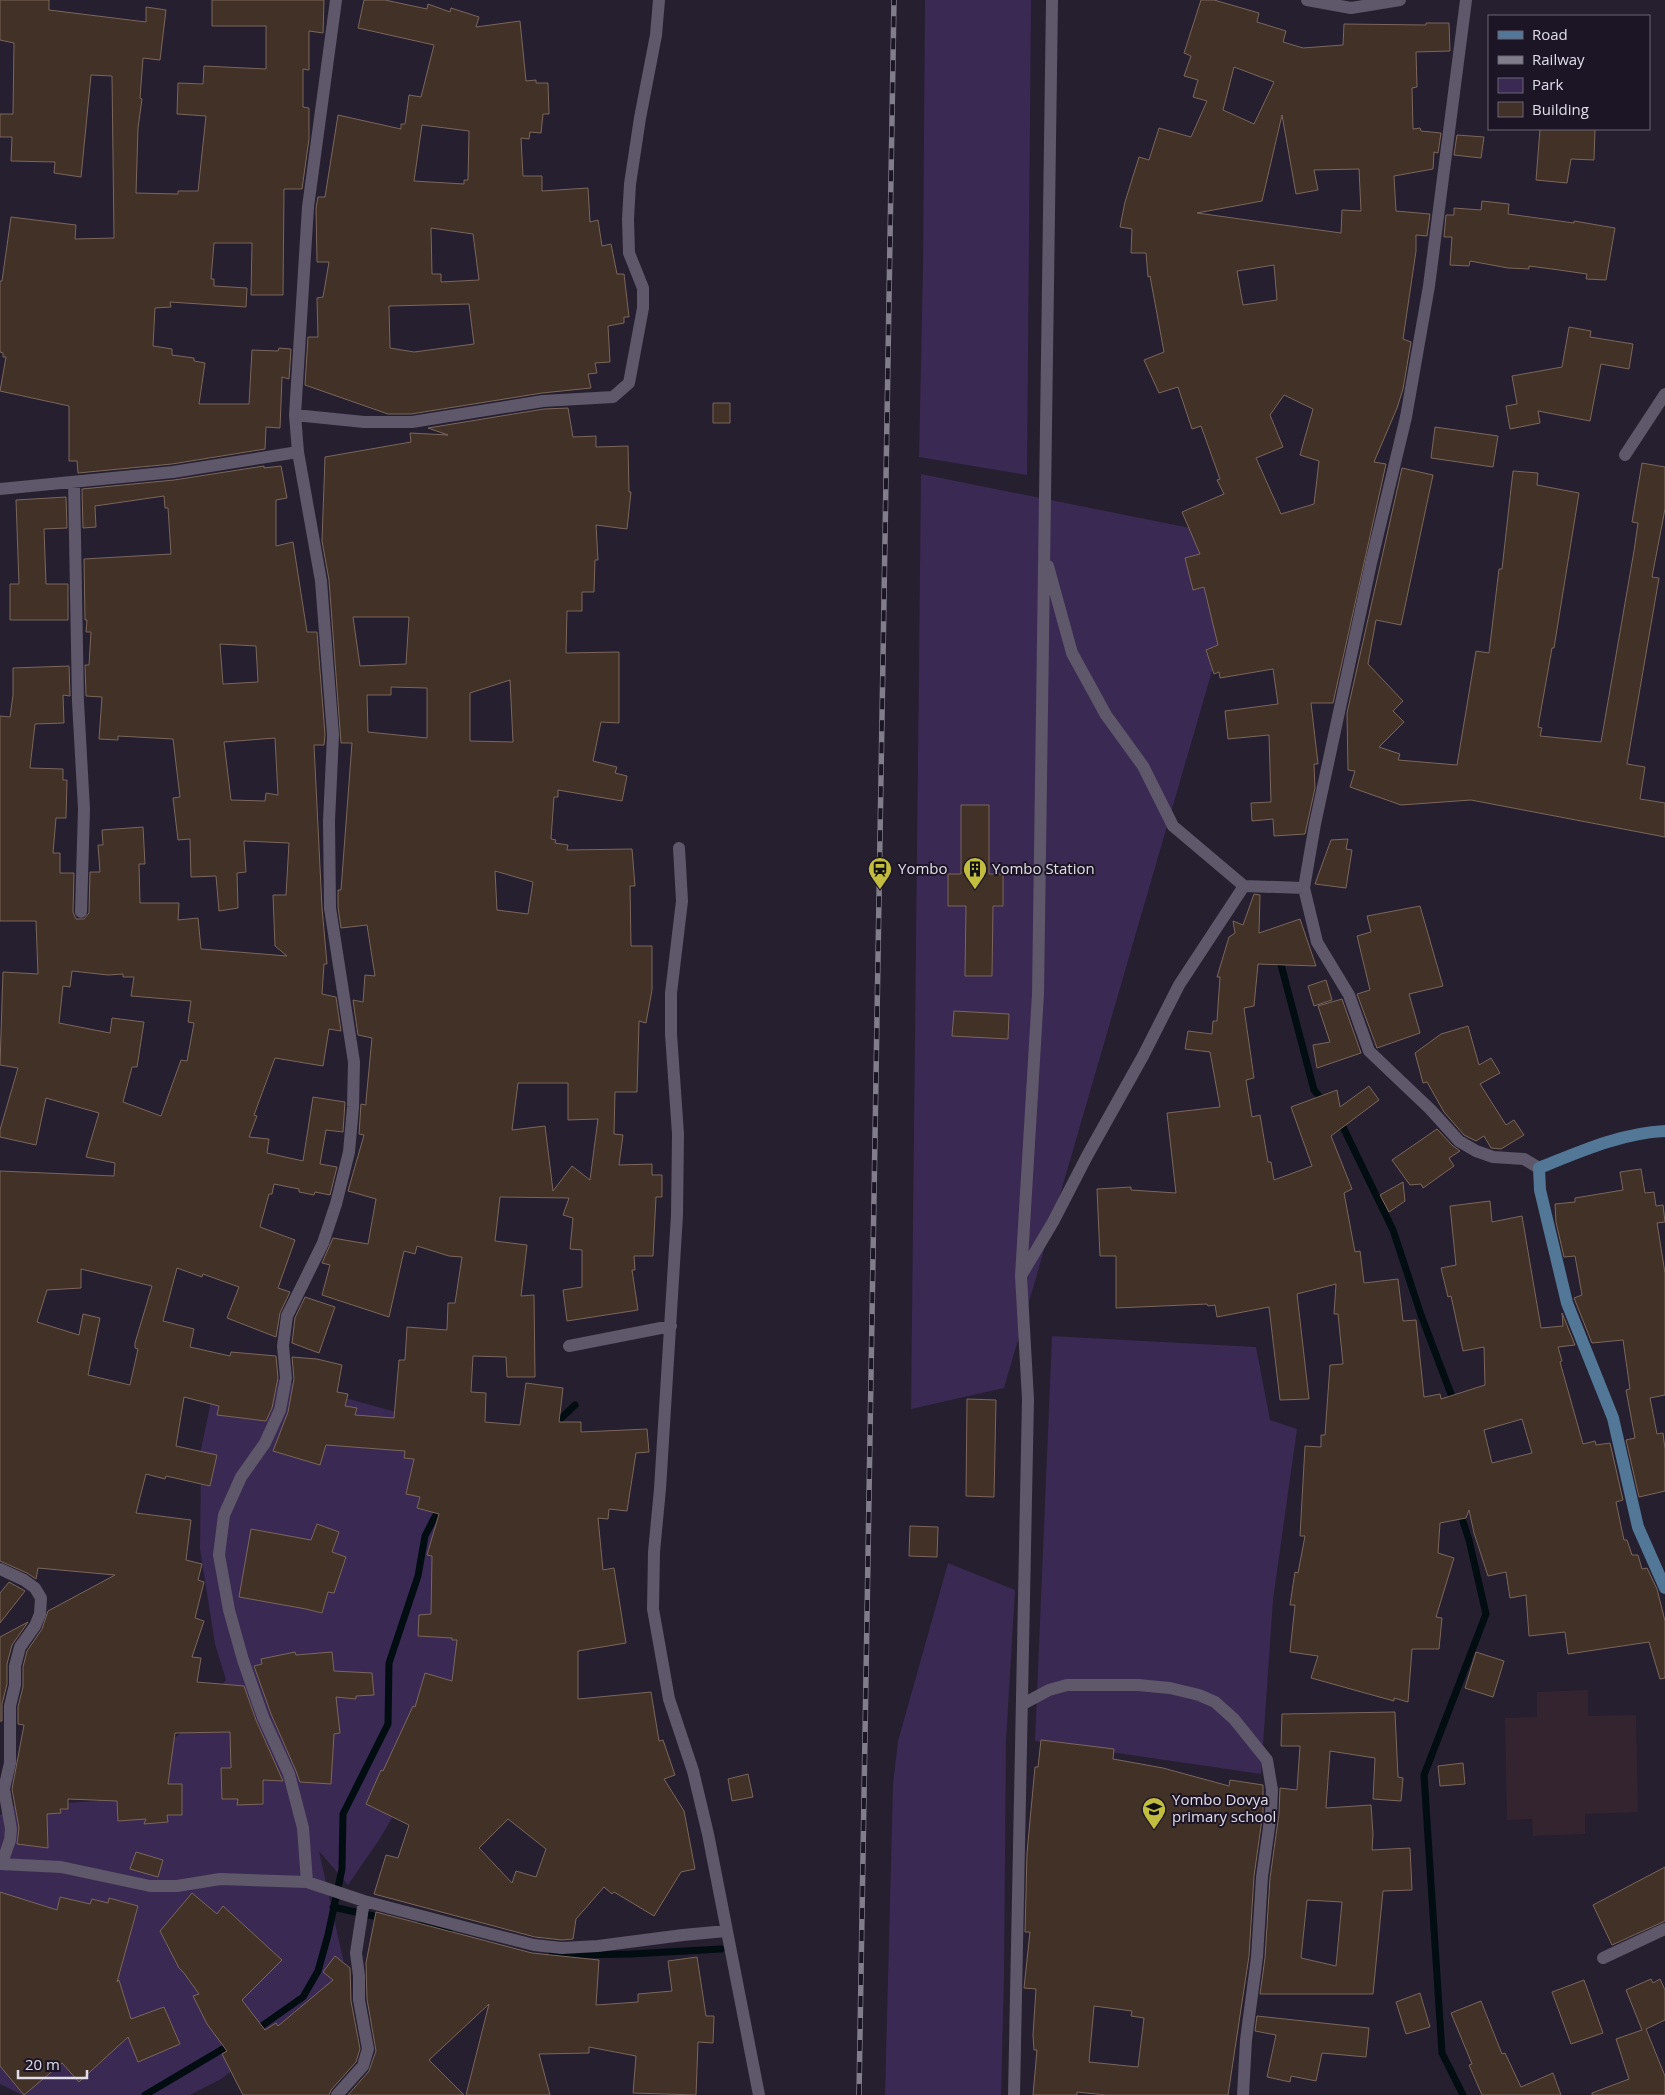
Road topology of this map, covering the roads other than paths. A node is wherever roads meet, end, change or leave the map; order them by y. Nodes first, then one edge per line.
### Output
1 (336, 0) edge
2 (659, 0) edge
3 (1052, 0) edge
4 (1307, 0) edge
5 (1400, 0) edge
6 (1466, 0) edge
7 (1665, 394) edge
8 (295, 415) junction
9 (298, 452) junction
10 (1625, 455) dead end
11 (74, 482) junction
12 (0, 489) edge
13 (1044, 552) junction
14 (679, 848) dead end
15 (1244, 886) junction
16 (1304, 888) junction
17 (81, 912) dead end
18 (1665, 1131) edge
19 (1540, 1168) junction
20 (1021, 1276) junction
21 (671, 1326) junction
22 (568, 1346) dead end
23 (0, 1569) edge
24 (1665, 1588) edge
25 (1023, 1704) junction
26 (1, 1863) edge
27 (308, 1882) junction
28 (364, 1901) junction
29 (1665, 1929) edge
30 (726, 1932) junction
31 (1603, 1958) dead end
32 (337, 2095) edge
33 (759, 2095) edge
34 (1014, 2095) edge
35 (1243, 2095) edge

1 - 8 street
2 - 8 street
3 - 13 street
4 - 5 street
6 - 16 street
7 - 10 street
8 - 9 street
9 - 11 street
9 - 27 street
11 - 12 street
11 - 17 street
13 - 15 street
13 - 20 street
14 - 21 street
15 - 16 street
15 - 20 street
16 - 19 street
18 - 19 street
19 - 24 street
20 - 25 street
21 - 22 street
21 - 30 street
23 - 26 street
25 - 34 street
25 - 35 street
26 - 27 street
27 - 28 street
28 - 30 street
28 - 32 street
29 - 31 street
30 - 33 street

